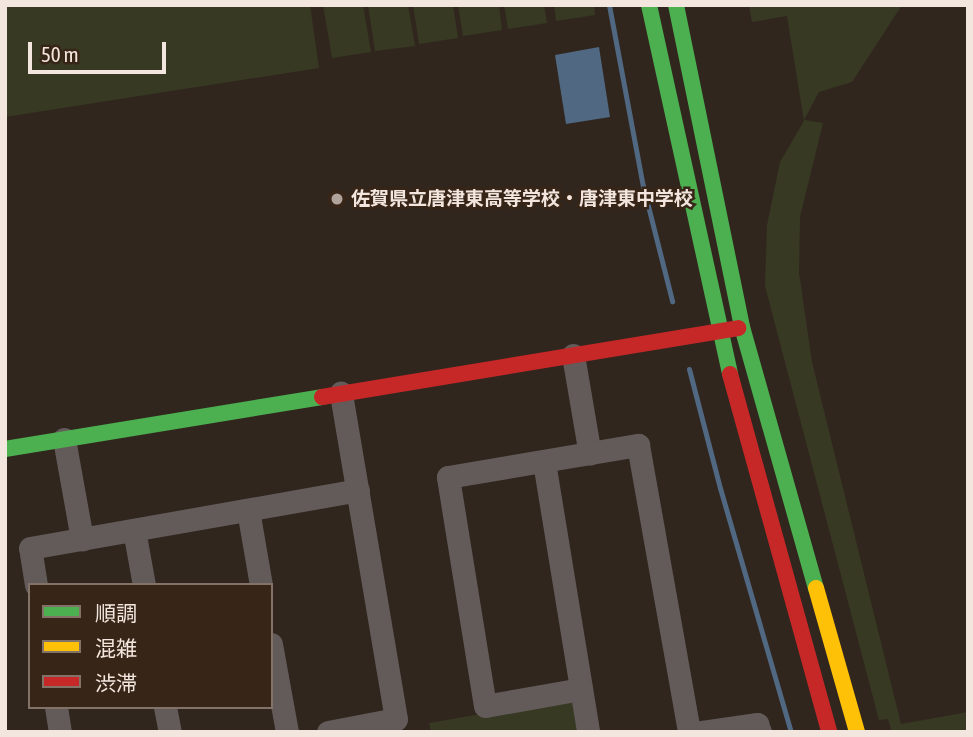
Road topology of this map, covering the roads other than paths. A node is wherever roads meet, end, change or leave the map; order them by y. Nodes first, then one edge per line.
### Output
1 (649, 5) edge
2 (676, 5) edge
3 (742, 327) junction
4 (718, 331) junction
5 (573, 355) junction
6 (341, 393) junction
7 (64, 439) junction
8 (5, 449) edge
9 (590, 454) junction
10 (544, 462) junction
11 (358, 490) junction
12 (247, 510) junction
13 (134, 530) junction
14 (82, 539) junction
15 (36, 583) edge
16 (144, 583) edge
17 (261, 583) edge
18 (273, 654) edge
19 (581, 690) junction
20 (56, 709) edge
21 (165, 709) edge
22 (60, 732) edge
23 (170, 732) edge
24 (287, 732) edge
25 (328, 732) edge
26 (588, 732) edge
27 (689, 732) edge
28 (702, 732) edge
29 (760, 732) edge
30 (829, 732) edge
31 (857, 732) edge

1 - 4 street
2 - 3 street
3 - 4 street
3 - 31 street
4 - 5 street
4 - 30 street
5 - 6 street
5 - 9 street
6 - 7 street
6 - 11 street
7 - 8 street
7 - 14 street
9 - 10 street
9 - 27 street
10 - 19 street
10 - 19 street
11 - 12 street
11 - 25 street
12 - 13 street
12 - 17 street
13 - 14 street
13 - 16 street
14 - 15 street
18 - 24 street
19 - 26 street
20 - 22 street
21 - 23 street
28 - 29 street

